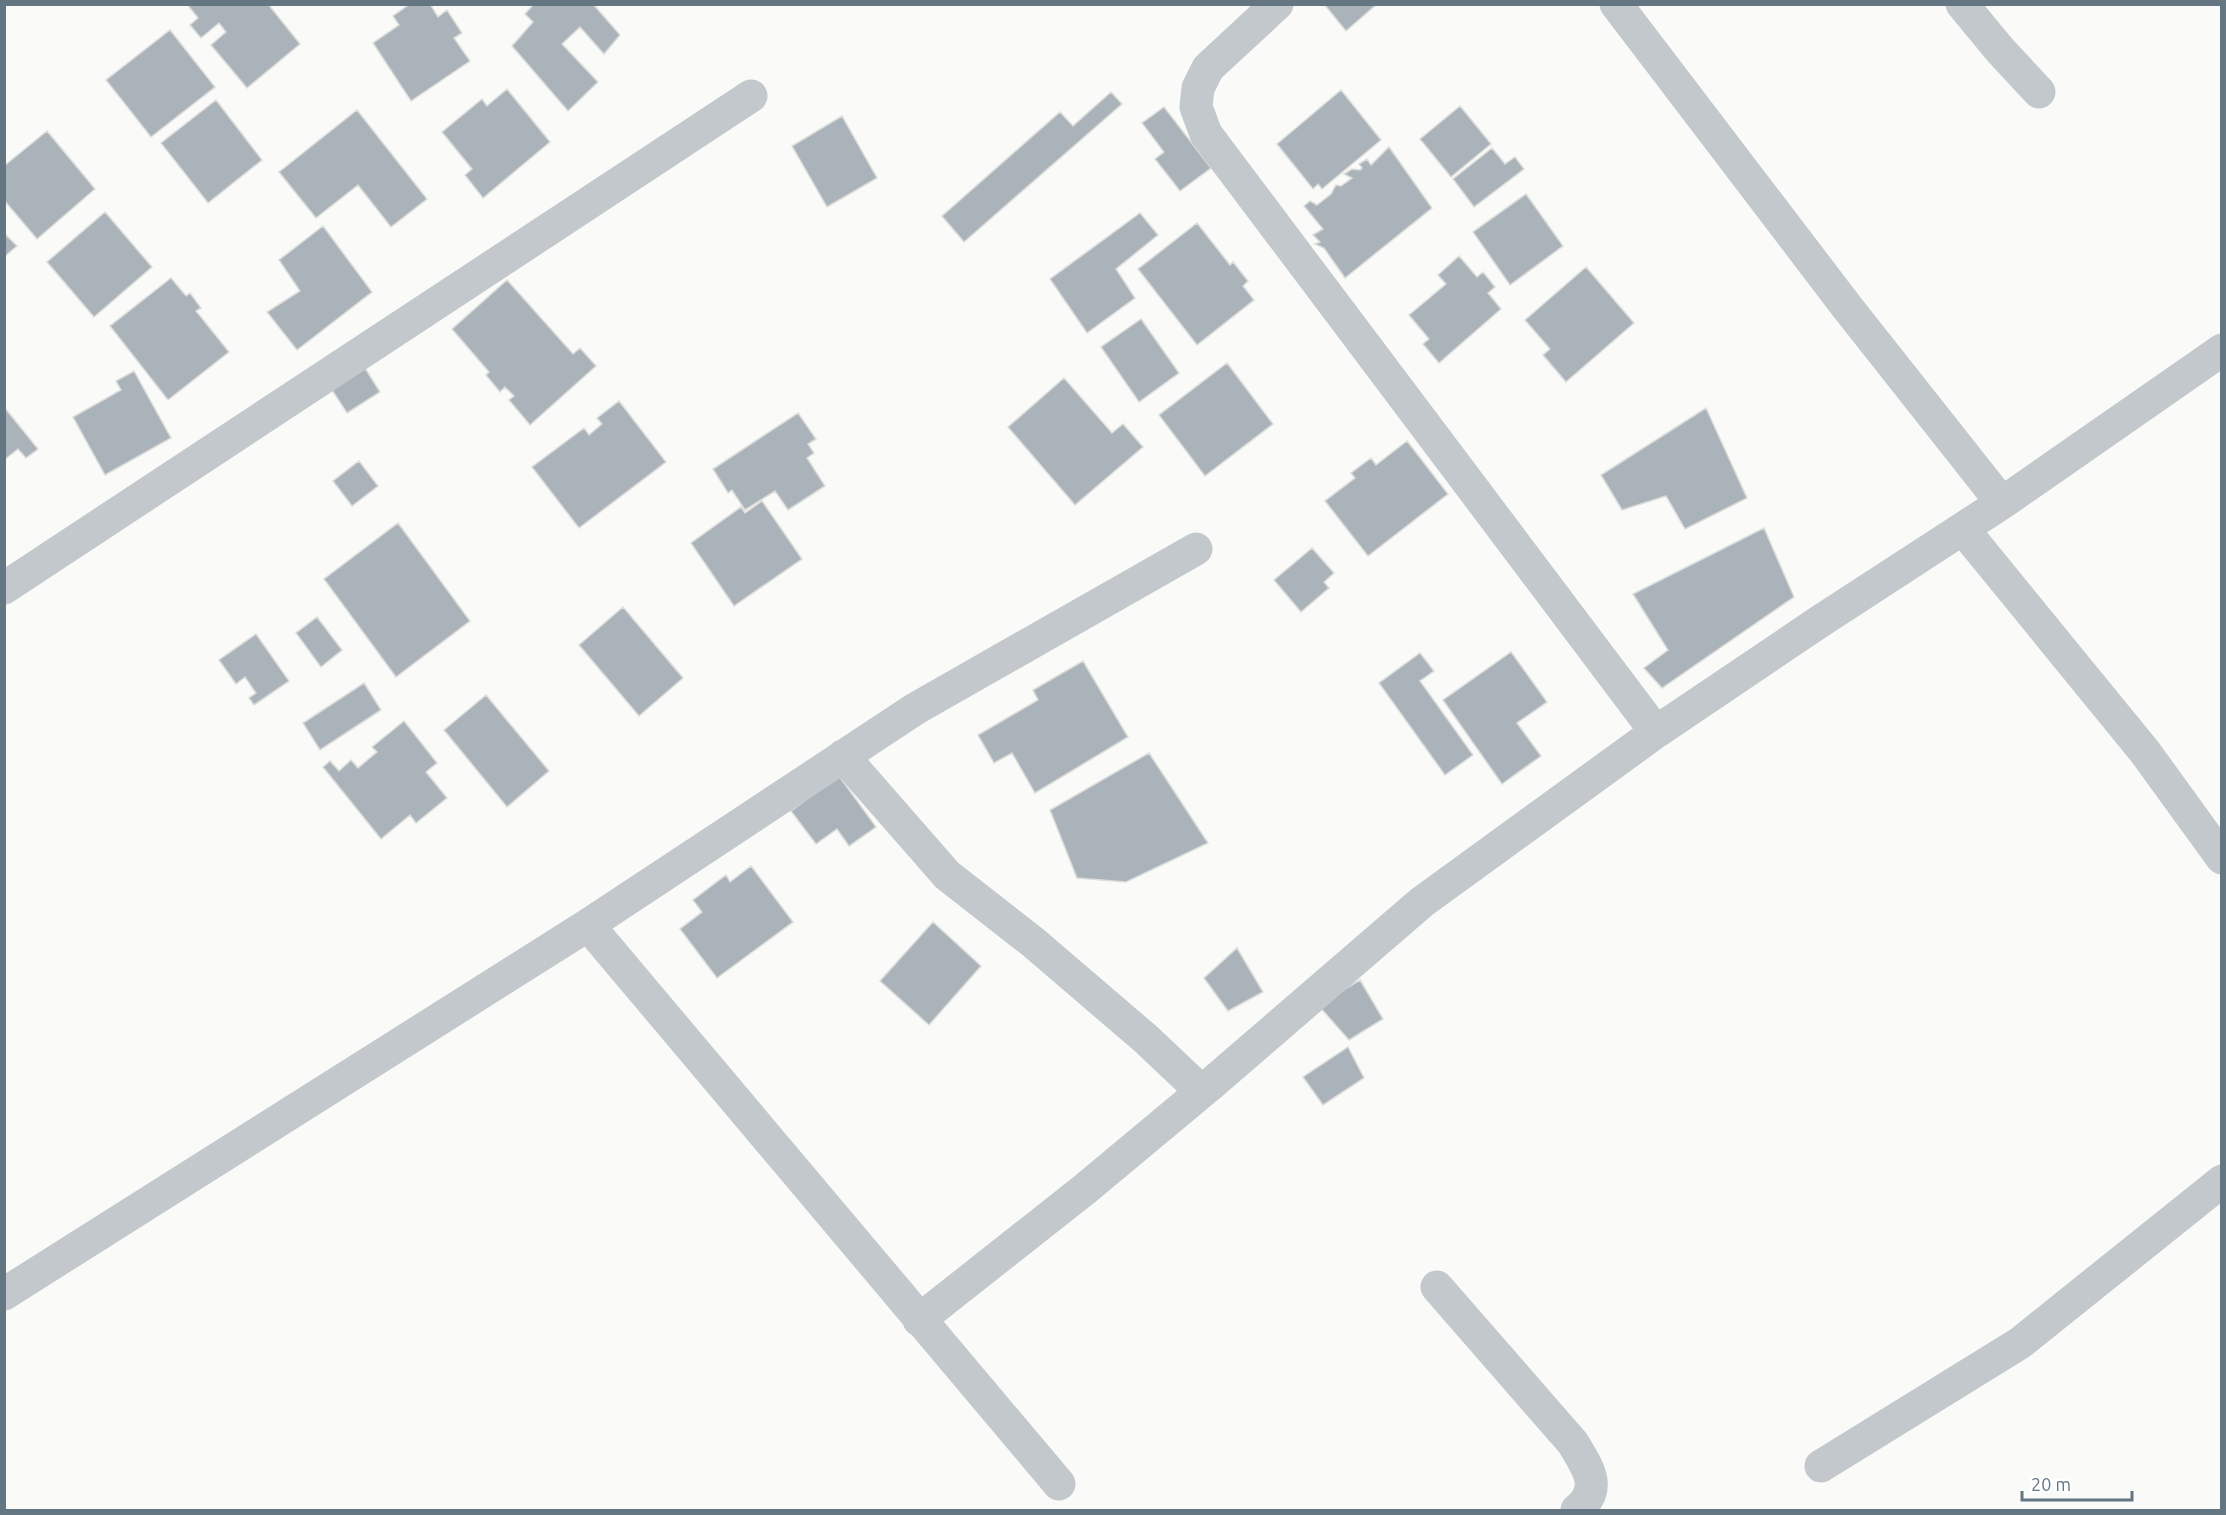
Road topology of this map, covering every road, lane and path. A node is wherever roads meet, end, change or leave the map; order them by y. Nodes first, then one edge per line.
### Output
1 (1277, 4) edge
2 (1616, 4) edge
3 (1962, 4) edge
4 (2039, 92) dead end
5 (751, 96) dead end
6 (2222, 350) edge
7 (2002, 503) junction
8 (1963, 529) junction
9 (1196, 549) dead end
10 (4, 588) edge
11 (1656, 732) junction
12 (843, 756) junction
13 (2222, 858) edge
14 (588, 926) junction
15 (1201, 1091) junction
16 (2222, 1181) edge
17 (1437, 1287) dead end
18 (4, 1294) edge
19 (920, 1320) junction
20 (1821, 1466) dead end
21 (1059, 1484) dead end
22 (1577, 1510) edge

1 - 11 street
2 - 7 street
3 - 4 street
5 - 10 street
6 - 7 street
7 - 8 street
8 - 11 street
8 - 13 street
9 - 12 street
11 - 15 street
12 - 14 street
12 - 15 street
14 - 18 street
14 - 19 street
15 - 19 street
16 - 20 street
17 - 22 street
19 - 21 street

